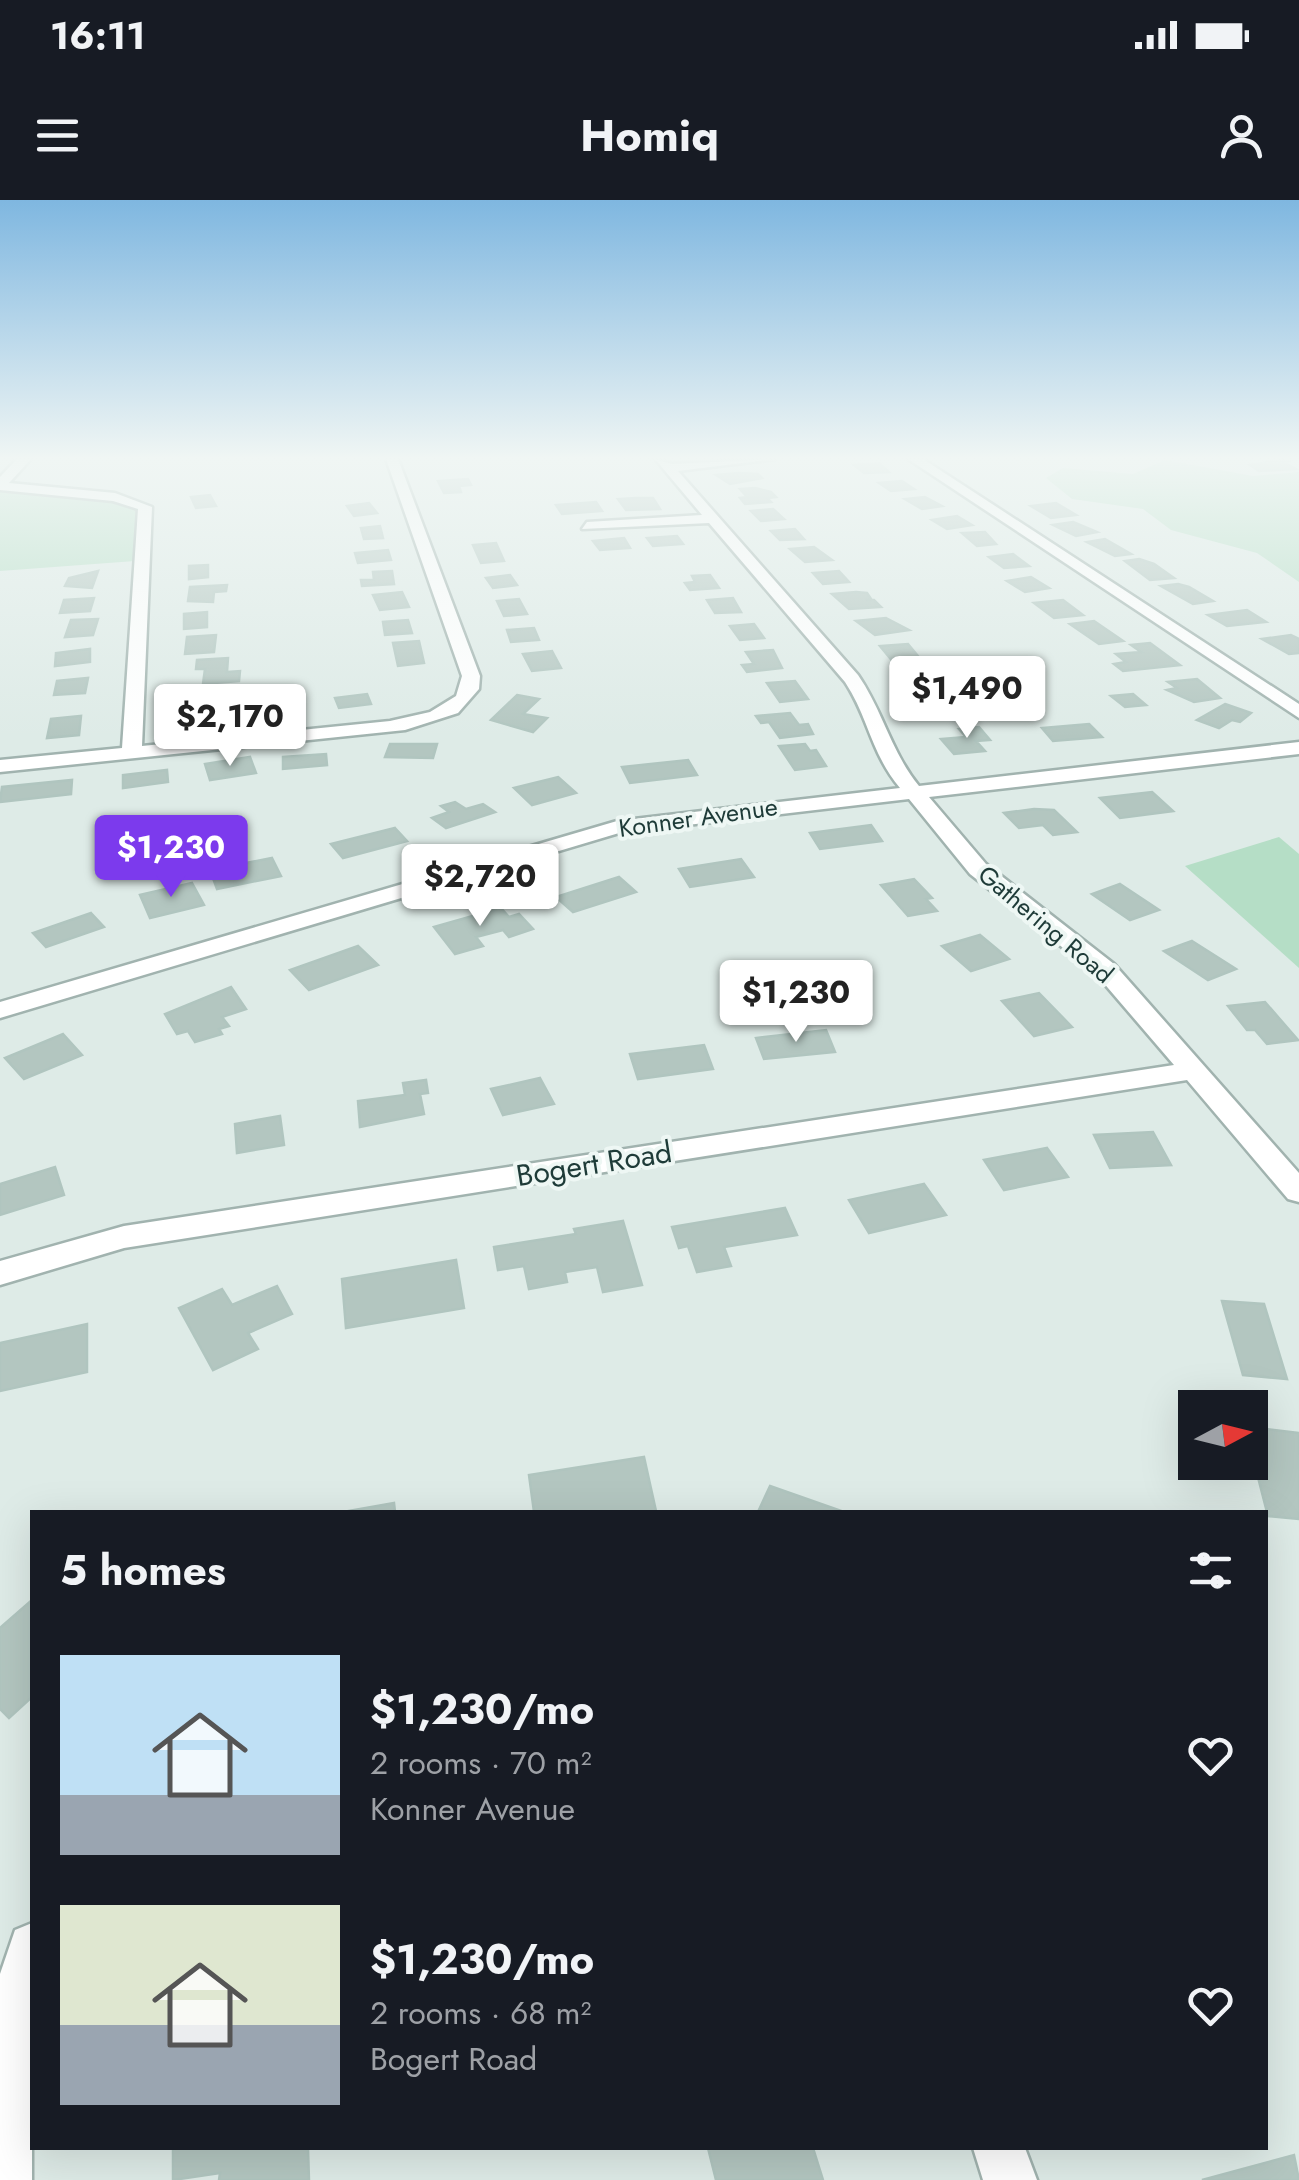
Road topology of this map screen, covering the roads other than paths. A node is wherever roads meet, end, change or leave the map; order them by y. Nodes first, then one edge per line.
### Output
1 (143, 551) edge
2 (425, 551) edge
3 (741, 551) edge
4 (1054, 551) edge
5 (1299, 712) edge
6 (1299, 748) edge
7 (132, 752) junction
8 (0, 766) edge
9 (914, 791) junction
10 (0, 1010) edge
11 (1192, 1071) junction
12 (1299, 1192) edge
13 (0, 1273) edge
14 (30, 1954) edge
15 (1000, 2150) edge
16 (5, 2180) edge
17 (1010, 2180) edge

1 - 7 street
2 - 7 street
3 - 9 street, Gathering Road
4 - 5 street
6 - 9 street, Konner Avenue
7 - 8 street
9 - 10 street, Konner Avenue
9 - 11 street, Gathering Road
11 - 12 street, Gathering Road
11 - 13 street, Bogert Road
14 - 16 street
15 - 17 street

